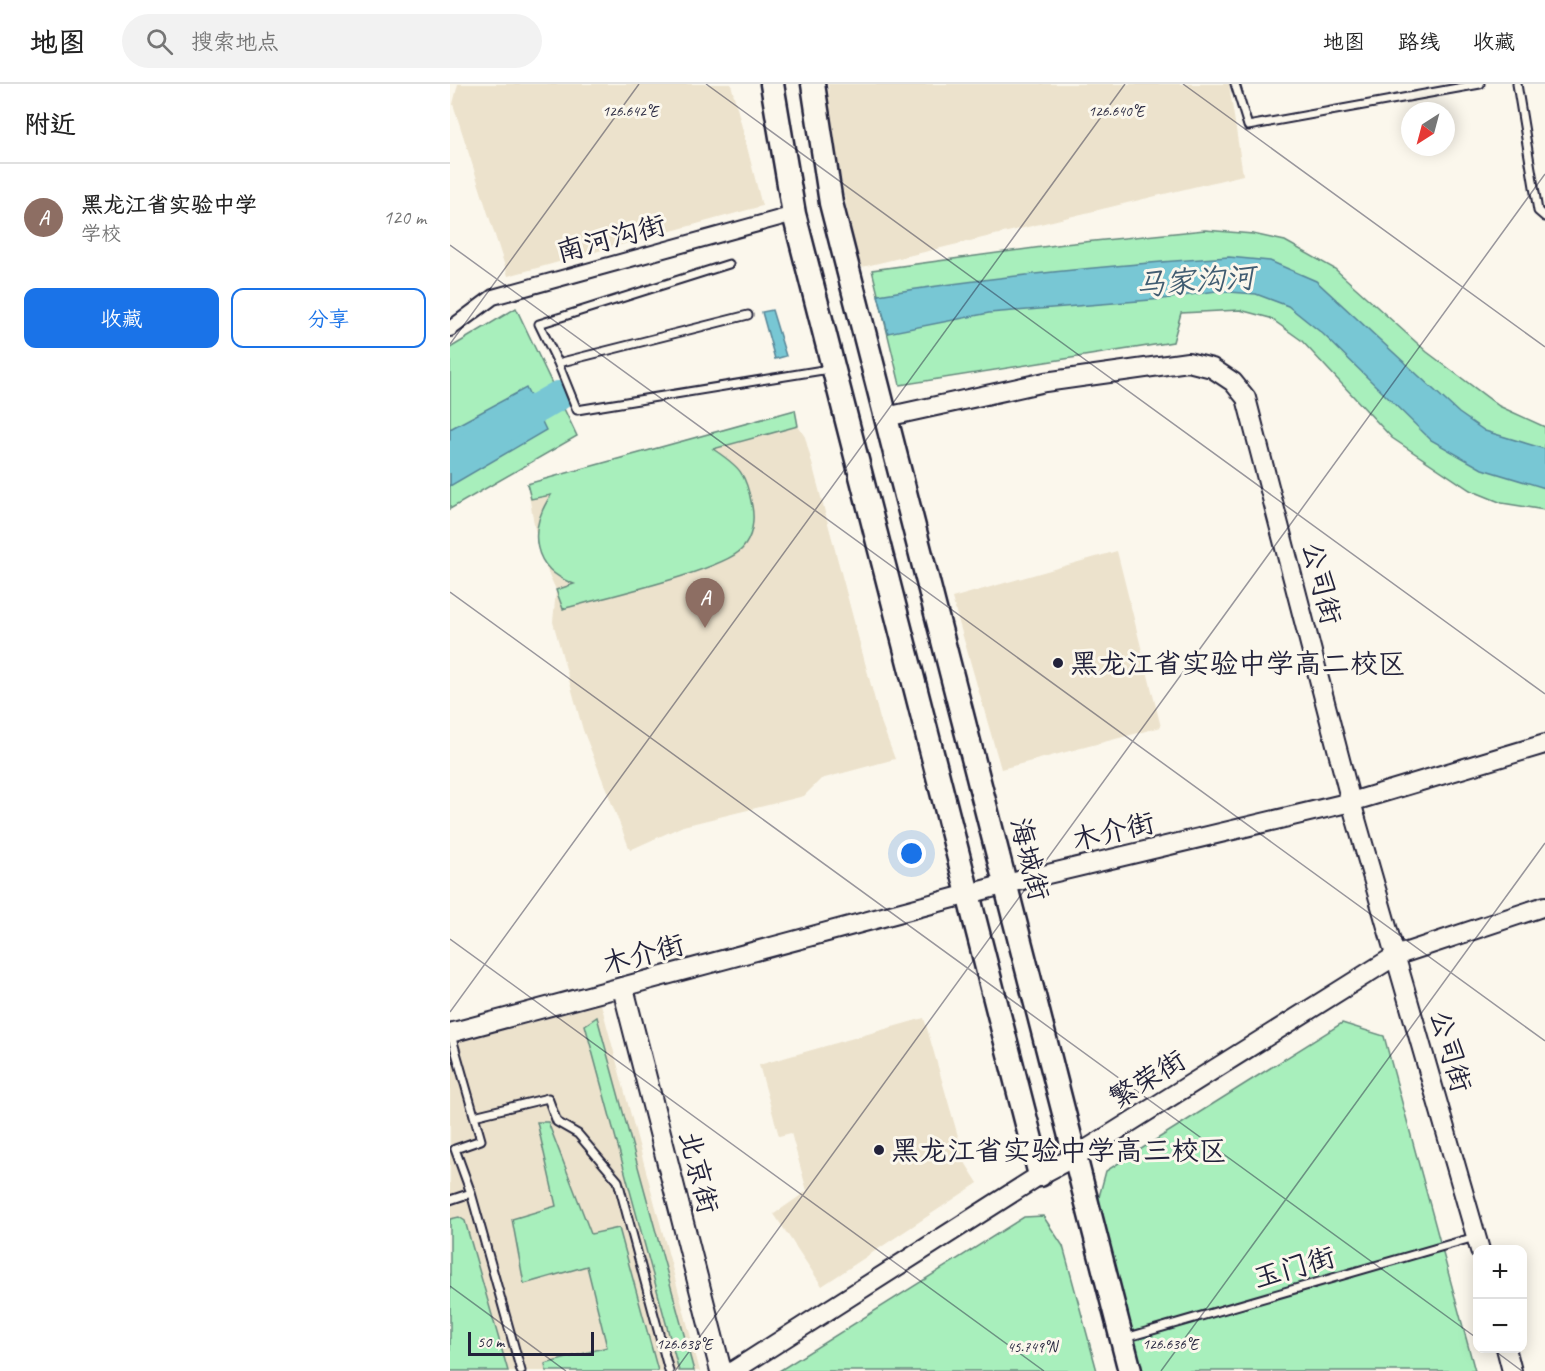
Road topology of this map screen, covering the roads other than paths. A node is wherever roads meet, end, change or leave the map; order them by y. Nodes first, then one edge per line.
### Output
1 (772, 84) edge
2 (813, 84) edge
3 (1235, 84) edge
4 (1480, 84) edge
5 (1517, 84) edge
6 (794, 214) junction
7 (1545, 217) edge
8 (729, 264) dead end
9 (748, 315) dead end
10 (450, 329) edge
11 (558, 363) junction
12 (834, 368) junction
13 (886, 417) junction
14 (1545, 744) edge
15 (1351, 802) junction
16 (1006, 884) junction
17 (969, 894) junction
18 (1545, 906) edge
19 (1395, 956) junction
20 (622, 988) junction
21 (450, 1033) edge
22 (474, 1116) junction
23 (1076, 1156) junction
24 (1040, 1175) junction
25 (471, 1193) junction
26 (450, 1200) edge
27 (1479, 1243) edge
28 (1123, 1338) junction
29 (1507, 1353) edge
30 (521, 1371) edge
31 (669, 1371) edge
32 (720, 1371) edge
33 (733, 1371) edge
34 (1131, 1371) edge
35 (1512, 1371) edge

1 - 6 main road
2 - 13 main road, 海城街
3 - 4 lane
5 - 7 lane
6 - 10 street, 南河沟街
6 - 12 main road
8 - 11 lane
9 - 11 lane
11 - 12 lane
12 - 17 main road
13 - 15 street, 公司街
13 - 16 main road, 海城街
14 - 15 street, 木介街
15 - 16 street, 木介街
15 - 19 street, 公司街
16 - 17 street, 木介街
16 - 23 main road, 海城街
17 - 20 street, 木介街
17 - 24 main road
18 - 19 street, 繁荣街
19 - 23 street, 繁荣街
19 - 27 street, 公司街
20 - 21 street, 木介街
20 - 32 main road, 北京街
21 - 22 lane
22 - 25 lane
22 - 31 lane
23 - 24 street, 繁荣街
23 - 28 main road, 海城街
24 - 33 street, 繁荣街
25 - 26 lane
25 - 30 lane
27 - 28 lane, 玉门街
28 - 34 main road, 海城街
29 - 35 street

